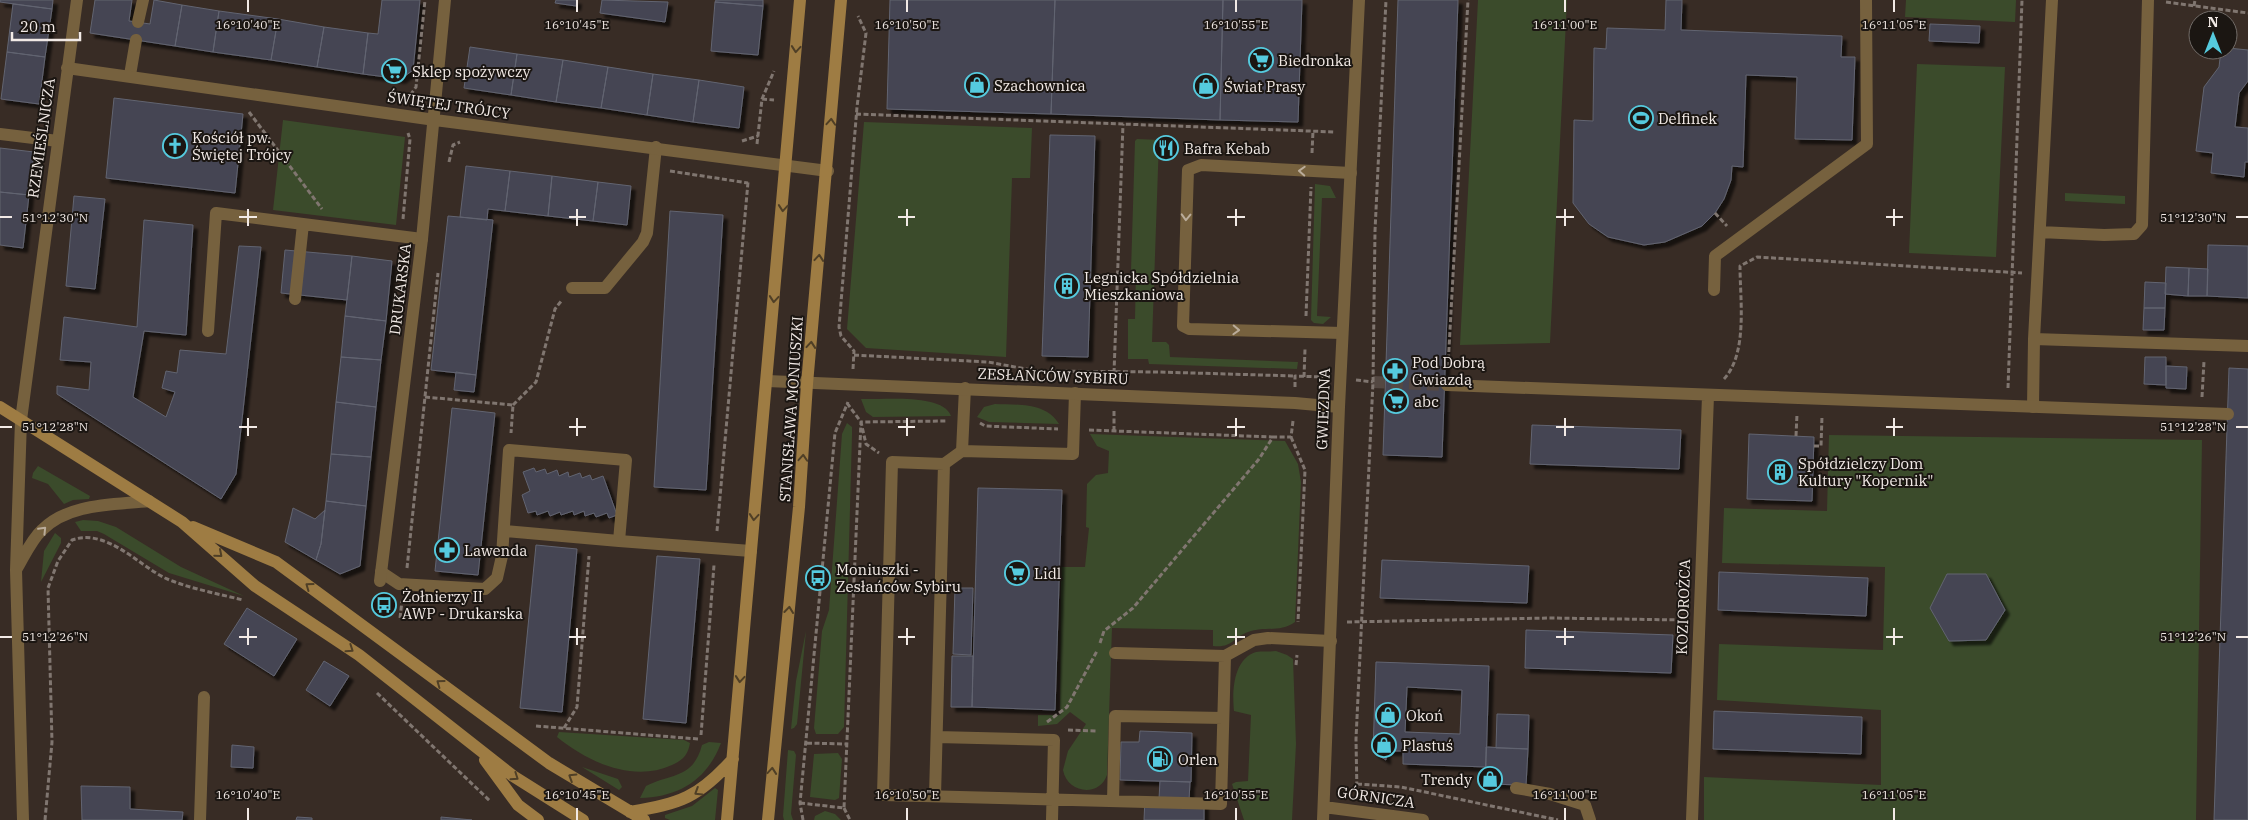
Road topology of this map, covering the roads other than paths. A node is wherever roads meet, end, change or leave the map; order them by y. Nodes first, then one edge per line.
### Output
1 (77, 0) edge
2 (143, 0) edge
3 (445, 0) edge
4 (800, 0) edge
5 (841, 0) edge
6 (1359, 0) edge
7 (1866, 0) edge
8 (2052, 0) edge
9 (2148, 0) edge
10 (138, 22) dead end
11 (136, 40) dead end
12 (67, 68) junction
13 (130, 75) junction
14 (435, 120) junction
15 (0, 134) edge
16 (58, 141) junction
17 (656, 147) junction
18 (786, 166) junction
19 (828, 171) junction
20 (1350, 173) junction
21 (303, 224) junction
22 (2040, 232) junction
23 (422, 239) junction
24 (572, 288) road end
25 (1714, 290) dead end
26 (295, 299) dead end
27 (208, 331) dead end
28 (1342, 333) junction
29 (2034, 339) junction
30 (2248, 346) edge
31 (767, 380) junction
32 (807, 384) junction
33 (1447, 385) tunnel mouth
34 (965, 388) junction
35 (1075, 393) junction
36 (1708, 396) junction
37 (0, 407) edge
38 (1339, 407) junction
39 (2032, 407) junction
40 (2228, 414) dead end
41 (21, 420) junction
42 (962, 451) junction
43 (944, 464) junction
44 (149, 501) junction
45 (182, 522) junction
46 (504, 531) junction
47 (619, 540) junction
48 (751, 552) junction
49 (16, 570) junction
50 (1331, 640) junction
51 (1115, 653) dead end
52 (1225, 656) junction
53 (204, 697) dead end
54 (1223, 718) junction
55 (937, 737) junction
56 (476, 748) junction
57 (733, 759) junction
58 (1516, 788) dead end
59 (935, 796) junction
60 (1053, 799) junction
61 (1113, 801) junction
62 (1324, 807) junction
63 (630, 812) junction
64 (23, 820) edge
65 (200, 820) edge
66 (538, 820) edge
67 (583, 820) edge
68 (644, 820) edge
69 (727, 820) edge
70 (768, 820) edge
71 (1052, 820) edge
72 (1323, 820) edge
73 (1423, 820) edge
74 (1590, 820) edge
75 (1692, 820) edge

1 - 12 street, RZEMIEŚLNICZA
2 - 10 street
3 - 14 street, DRUKARSKA
4 -> 18 street, STANISŁAWA MONIUSZKI
19 -> 5 street, STANISŁAWA MONIUSZKI
6 - 20 street, GWIEZDNA
7 - 25 street
8 - 22 street
9 - 22 street
11 - 13 street
12 - 13 street, ŚWIĘTEJ TRÓJCY
12 - 16 street, RZEMIEŚLNICZA
13 - 14 street, ŚWIĘTEJ TRÓJCY
14 - 17 street, ŚWIĘTEJ TRÓJCY
14 - 23 street, DRUKARSKA
15 - 16 street
16 - 41 street, RZEMIEŚLNICZA
17 - 18 street, ŚWIĘTEJ TRÓJCY
17 - 24 street
18 - 19 street, ŚWIĘTEJ TRÓJCY
18 -> 31 street, STANISŁAWA MONIUSZKI
32 -> 19 street, STANISŁAWA MONIUSZKI
20 - 28 street, GWIEZDNA
20 -> 28 street
21 - 23 street
21 - 26 street
21 - 27 street
22 - 29 street
23 - 46 street, DRUKARSKA
28 - 38 street, GWIEZDNA
29 - 30 street
29 - 39 street
31 - 32 street, ZESŁAŃCÓW SYBIRU
31 -> 48 street, STANISŁAWA MONIUSZKI
32 - 34 street, ZESŁAŃCÓW SYBIRU
70 -> 32 street, STANISŁAWA MONIUSZKI
33 - 36 street
34 - 35 street, ZESŁAŃCÓW SYBIRU
34 - 42 street
35 - 38 street, ZESŁAŃCÓW SYBIRU
35 - 42 street
36 - 39 street
36 - 75 street, KOZIOROŻCA
37 - 41 street
38 - 50 street, GWIEZDNA
39 - 40 street
41 - 44 street
41 - 49 street, RZEMIEŚLNICZA
42 - 43 street
43 - 55 street
43 - 59 street
44 - 45 street
49 -> 44 street
45 -> 56 street
63 -> 45 street
46 - 47 street
46 - 47 street
47 - 48 street
48 -> 57 street, STANISŁAWA MONIUSZKI
49 - 64 street, RZEMIEŚLNICZA
50 - 52 street
50 - 62 street, GWIEZDNA
51 - 52 street
52 - 54 street
53 - 65 street
54 - 61 street
54 - 61 street
55 - 59 street
55 - 60 street
56 - 66 street
56 -> 67 street
57 -> 63 street
57 - 69 street, STANISŁAWA MONIUSZKI
58 - 74 street
59 - 60 street
60 - 61 street
60 - 71 street
62 - 72 street, GWIEZDNA
62 - 73 street, GÓRNICZA
63 - 68 street

